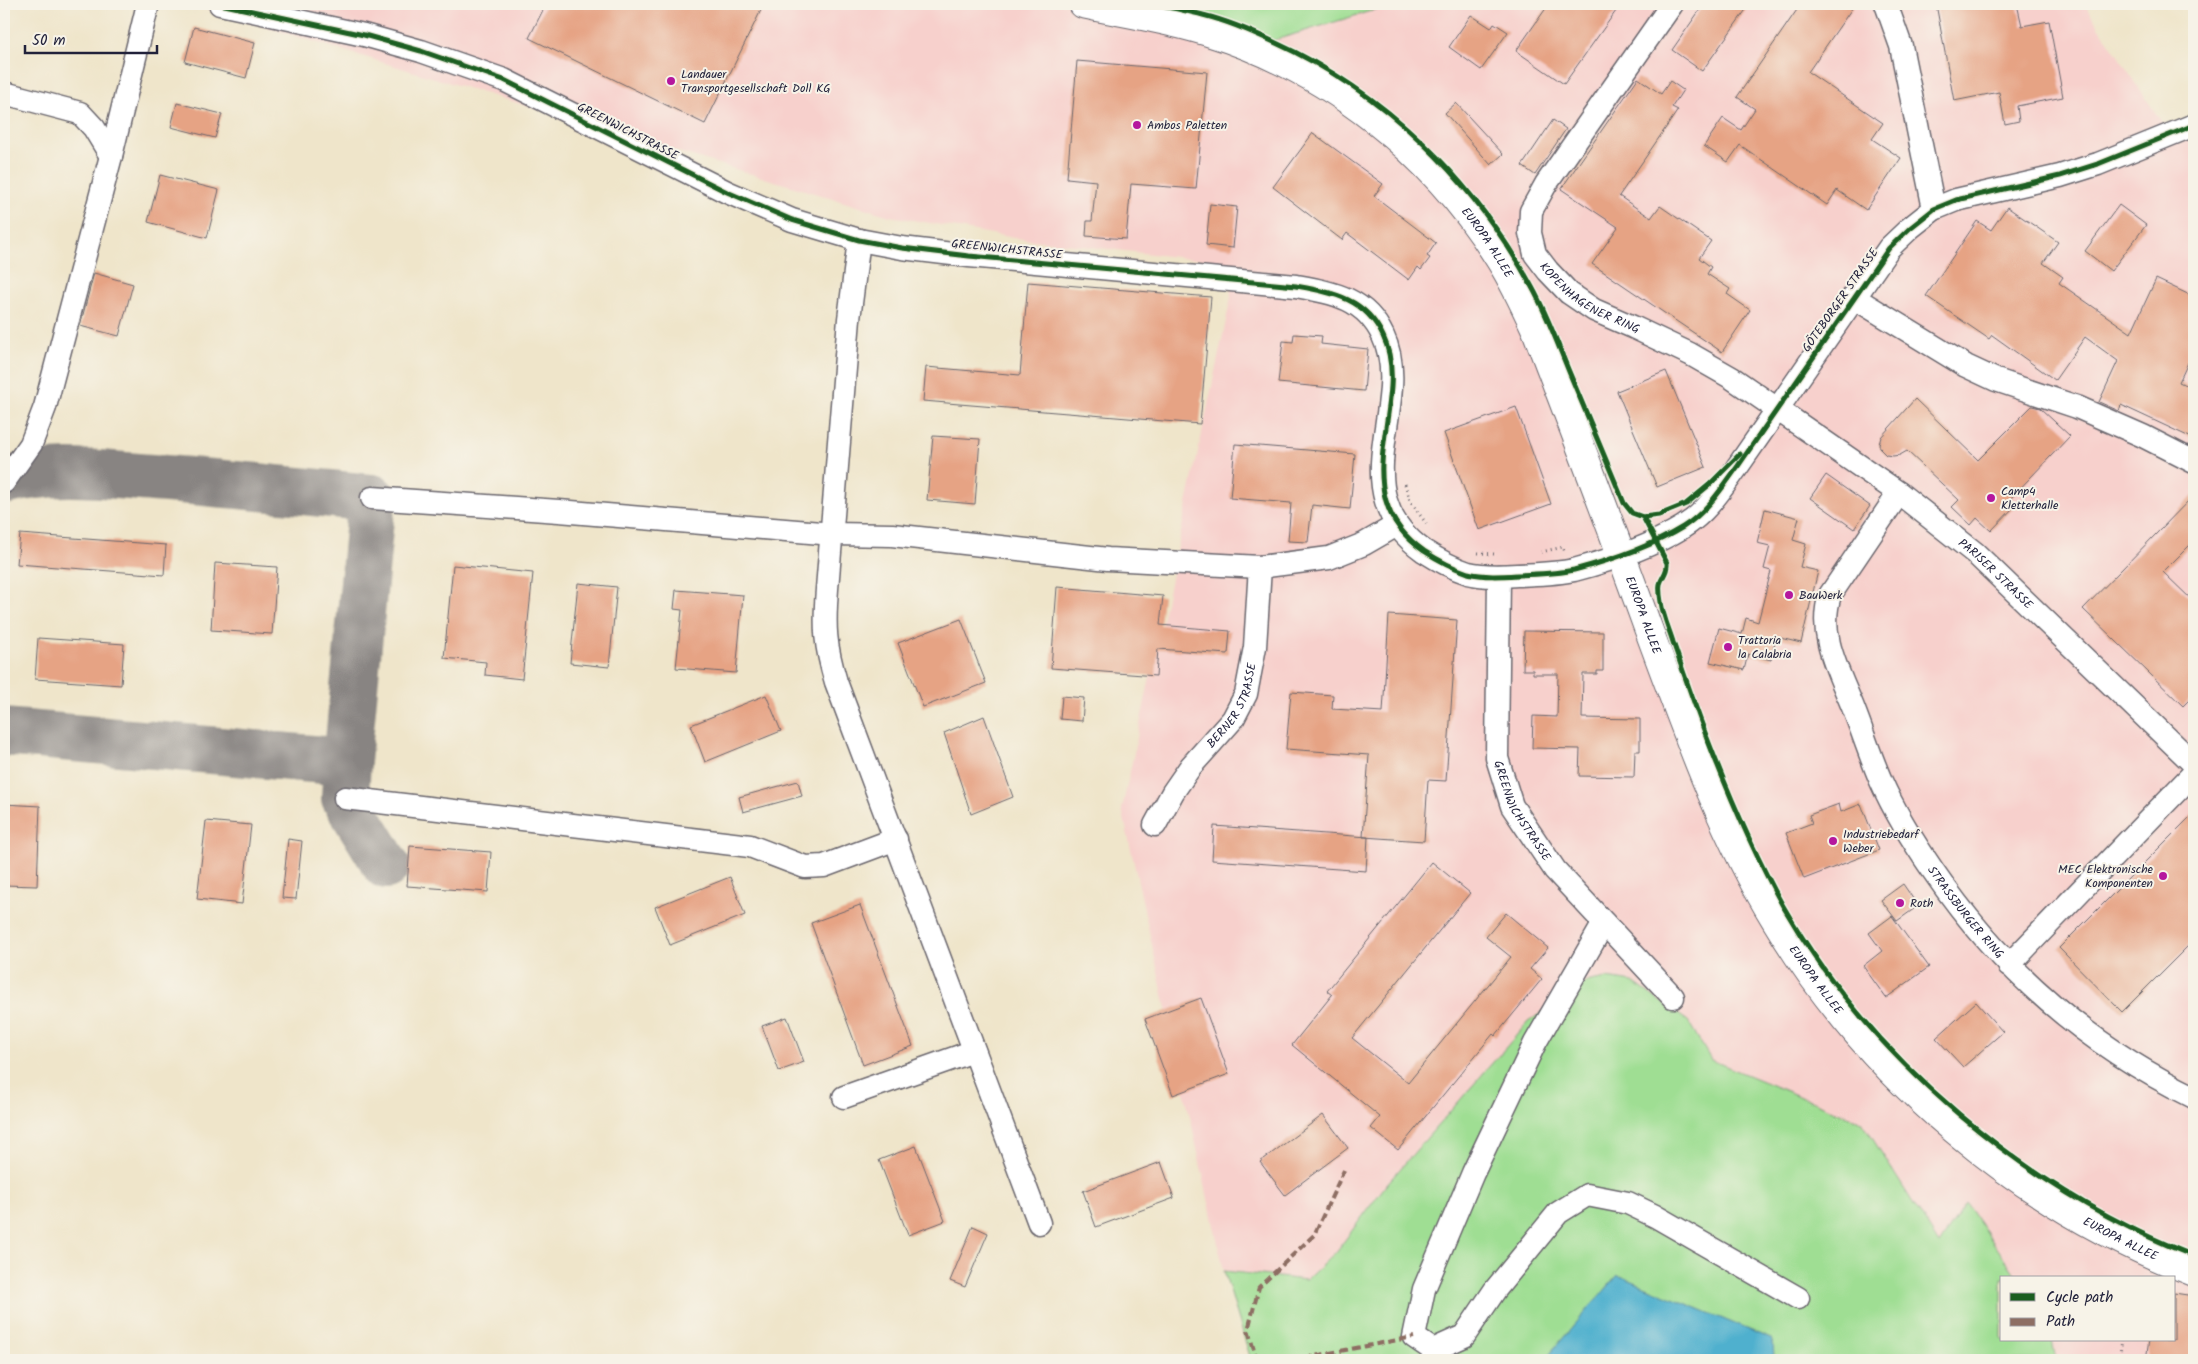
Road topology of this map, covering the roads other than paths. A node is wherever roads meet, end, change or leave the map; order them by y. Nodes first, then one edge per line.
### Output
1 (148, 4) edge
2 (220, 4) edge
3 (1083, 4) edge
4 (1672, 4) edge
5 (1886, 4) edge
6 (4, 93) edge
7 (2194, 126) edge
8 (111, 156) junction
9 (1934, 209) junction
10 (860, 240) junction
11 (1853, 297) junction
12 (1776, 408) junction
13 (2194, 462) edge
14 (4, 482) edge
15 (1899, 494) junction
16 (372, 498) dead end
17 (1398, 525) junction
18 (833, 534) junction
19 (1621, 554) junction
20 (1260, 567) junction
21 (1499, 576) junction
22 (2194, 764) edge
23 (2194, 773) edge
24 (345, 798) dead end
25 (1155, 825) dead end
26 (896, 839) junction
27 (1604, 923) junction
28 (2009, 965) junction
29 (1673, 997) dead end
30 (974, 1051) junction
31 (844, 1097) dead end
32 (2194, 1097) edge
33 (1039, 1223) dead end
34 (2194, 1272) edge
35 (1798, 1298) dead end

1 - 8 street
2 - 10 street, GREENWICHSTRASSE
3 - 19 main road, EUROPA ALLEE
4 - 12 street, KOPENHAGENER RING
5 - 9 street
6 - 8 street
7 - 9 street, GÖTEBORGER STRASSE
8 - 14 street
9 - 11 street, GÖTEBORGER STRASSE
10 - 17 street, GREENWICHSTRASSE
10 - 18 street
11 - 12 street, GÖTEBORGER STRASSE
11 - 13 street
12 - 15 street, PARISER STRASSE
12 - 19 street, GÖTEBORGER STRASSE
15 - 22 street, PARISER STRASSE
15 - 28 street, STRASSBURGER RING
16 - 18 street
17 - 20 street
17 - 21 street, GREENWICHSTRASSE
18 - 20 street
18 - 26 street
19 - 21 street, GREENWICHSTRASSE
19 - 34 main road, EUROPA ALLEE
20 - 25 street, BERNER STRASSE
21 - 27 street, GREENWICHSTRASSE
23 - 28 street
24 - 26 street
26 - 30 street
27 - 29 street, GREENWICHSTRASSE
27 - 35 street
28 - 32 street, STRASSBURGER RING
30 - 31 street
30 - 33 street

